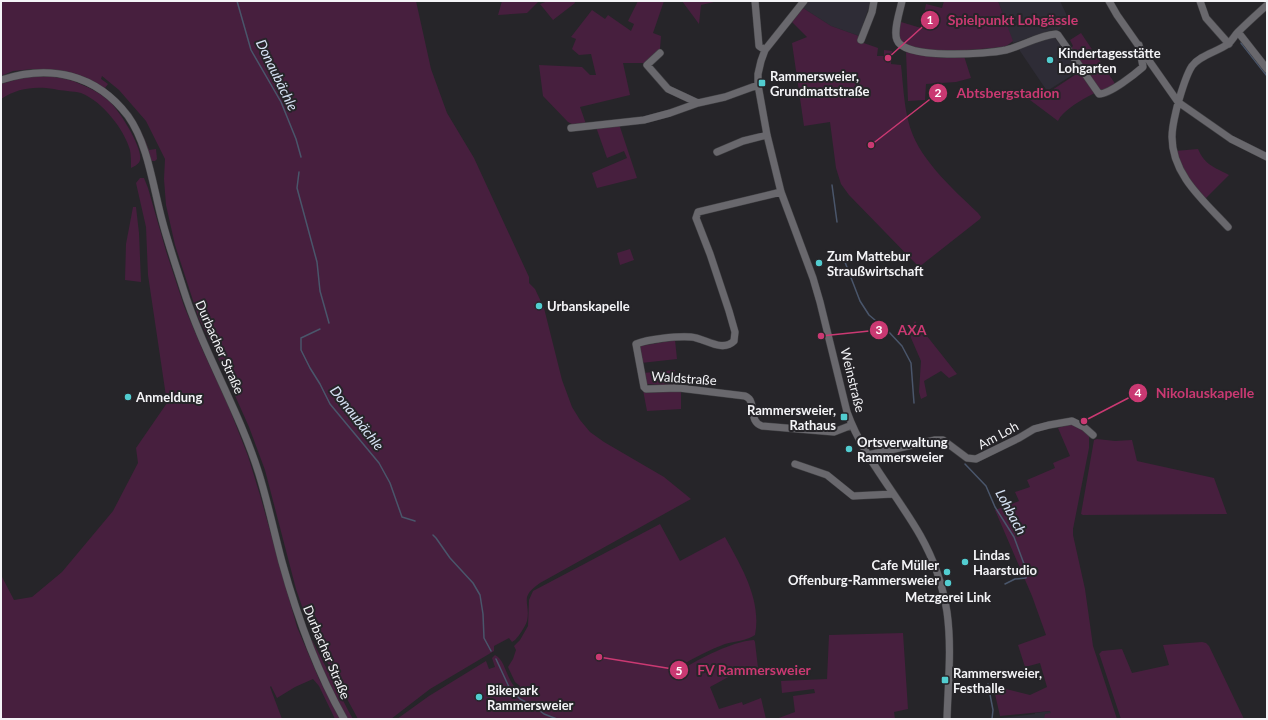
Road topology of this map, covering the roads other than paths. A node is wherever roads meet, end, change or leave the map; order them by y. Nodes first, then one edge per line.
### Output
1 (755, 1) edge
2 (804, 1) edge
3 (874, 1) edge
4 (902, 1) edge
5 (1109, 1) edge
6 (1200, 1) edge
7 (1267, 5) edge
8 (1238, 32) junction
9 (860, 40) dead end
10 (1229, 44) junction
11 (1139, 45) junction
12 (765, 50) junction
13 (660, 53) dead end
14 (1267, 68) edge
15 (1, 80) edge
16 (758, 85) junction
17 (1178, 102) junction
18 (698, 103) junction
19 (571, 128) dead end
20 (767, 135) junction
21 (717, 152) dead end
22 (1267, 157) edge
23 (781, 192) junction
24 (1228, 227) dead end
25 (852, 425) junction
26 (1093, 435) dead end
27 (868, 455) junction
28 (795, 464) dead end
29 (893, 494) junction
30 (344, 719) edge
31 (947, 719) edge

1 - 12 street
2 - 12 street, Weinstraße
3 - 9 street
4 - 11 street
5 - 11 street
6 - 10 street
7 - 8 street
8 - 10 street
8 - 14 street
10 - 17 street
11 - 17 street
12 - 16 street, Weinstraße
13 - 18 street
15 - 30 street, Durbacher Straße
16 - 18 street
16 - 20 street, Weinstraße
17 - 22 street
17 - 24 street
18 - 19 street
20 - 21 street
20 - 23 street, Weinstraße
23 - 25 street, Weinstraße
23 - 25 street, Waldstraße
25 - 27 street, Weinstraße
26 - 27 street, Am Loh
27 - 29 street, Weinstraße
28 - 29 street
29 - 31 street, Weinstraße

